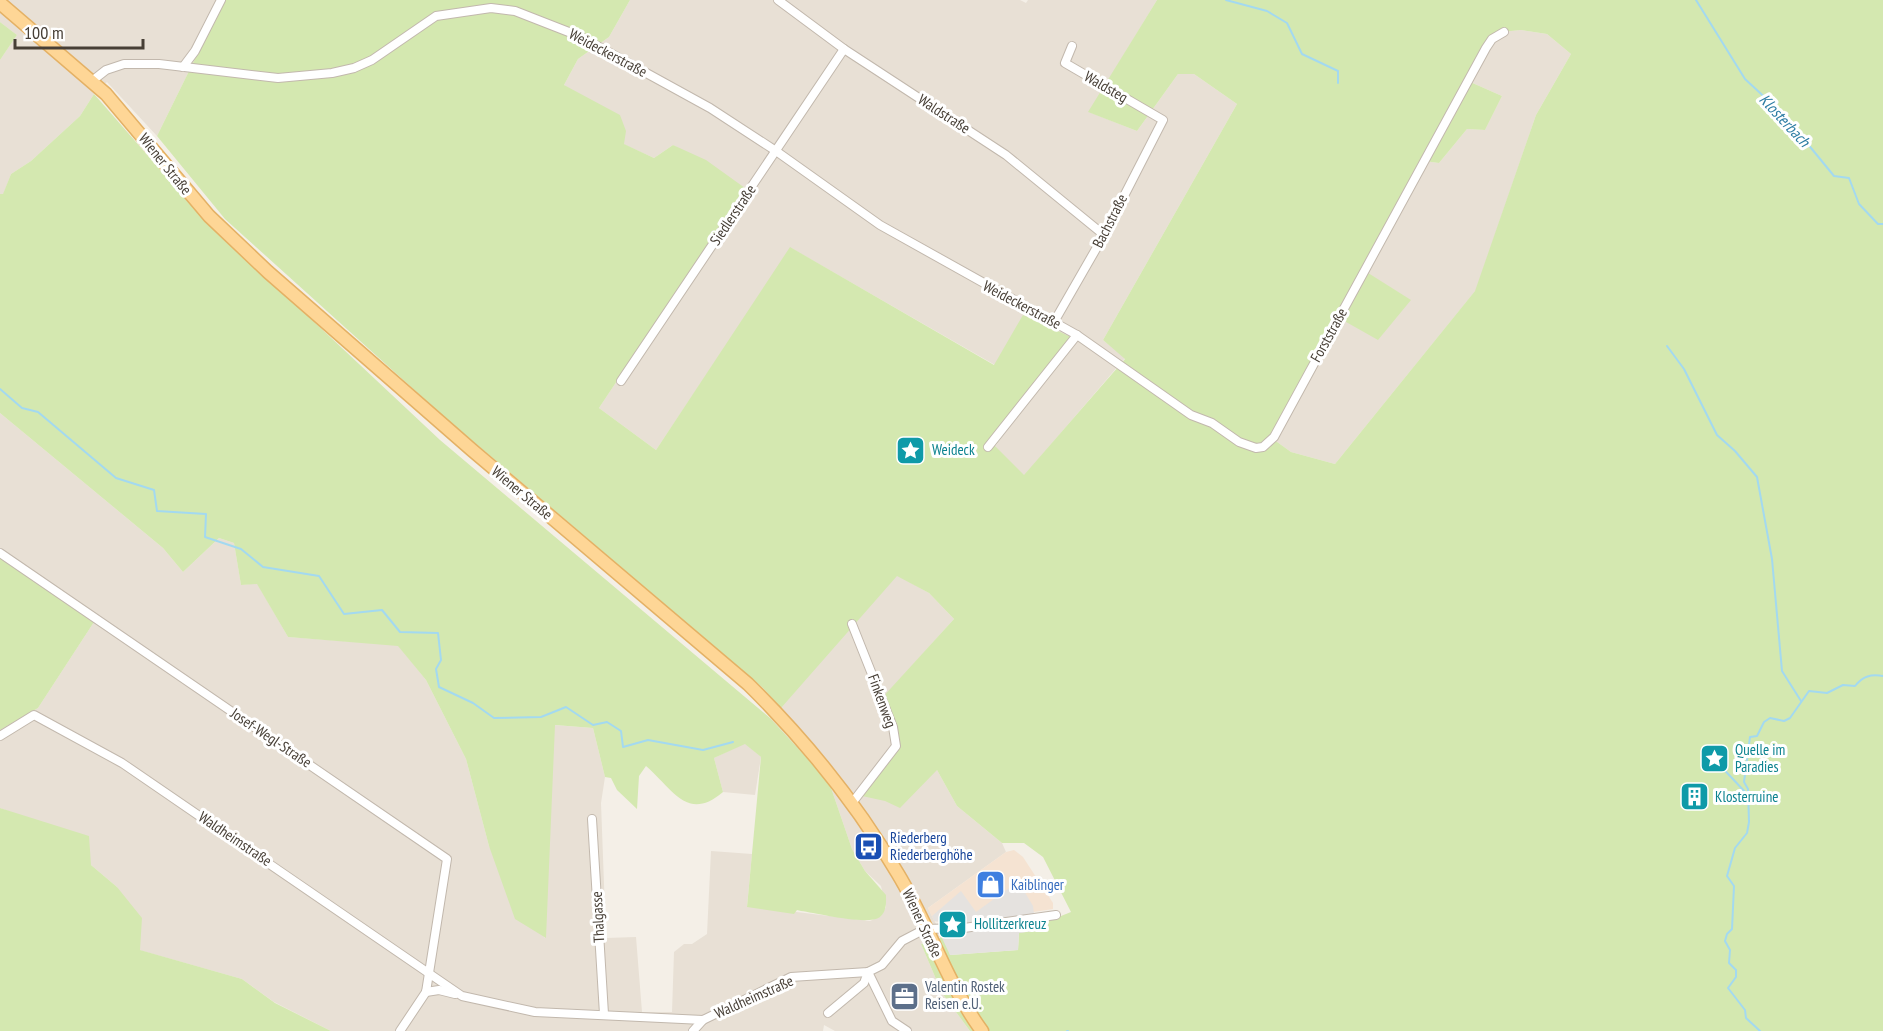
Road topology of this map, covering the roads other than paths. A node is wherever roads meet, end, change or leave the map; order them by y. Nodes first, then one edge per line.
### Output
1 (221, 0) edge
2 (778, 0) edge
3 (0, 3) edge
4 (1504, 32) dead end
5 (1072, 46) dead end
6 (844, 49) junction
7 (183, 67) junction
8 (92, 81) junction
9 (1163, 120) joint
10 (777, 151) junction
11 (1104, 235) junction
12 (1054, 322) junction
13 (1077, 334) junction
14 (621, 381) dead end
15 (988, 447) dead end
16 (0, 553) edge
17 (852, 624) dead end
18 (0, 735) edge
19 (852, 803) junction
20 (592, 819) dead end
21 (1056, 915) dead end
22 (925, 929) junction
23 (429, 972) junction
24 (868, 972) junction
25 (426, 992) junction
26 (462, 996) junction
27 (828, 1013) dead end
28 (604, 1014) junction
29 (703, 1020) junction
30 (400, 1031) edge
31 (693, 1031) edge
32 (908, 1031) edge
33 (982, 1031) edge

1 - 7 street
2 - 6 street, Waldstraße
3 - 8 main road, Wiener Straße
4 - 13 street, Forststraße
5 - 9 street, Waldsteg
6 - 10 street, Siedlerstraße
6 - 11 street, Waldstraße
7 - 8 street, Weideckerstraße
7 - 10 street, Weideckerstraße
8 - 19 main road, Wiener Straße
9 - 11 street, Bachstraße
10 - 12 street, Weideckerstraße
10 - 14 street, Siedlerstraße
11 - 12 street, Bachstraße
12 - 13 street, Weideckerstraße
13 - 15 street
16 - 23 street, Josef-Wegl-Straße
17 - 19 street, Finkenweg
18 - 23 street, Waldheimstraße
19 - 22 main road, Wiener Straße
20 - 28 street, Thalgasse
21 - 22 street
22 - 24 street
22 - 33 main road, Wiener Straße
23 - 25 street
23 - 26 street, Waldheimstraße
24 - 27 street
24 - 29 street, Waldheimstraße
24 - 32 street
25 - 26 street, Waldheimstraße
25 - 30 street
26 - 28 street, Waldheimstraße
28 - 29 street, Waldheimstraße
29 - 31 street

